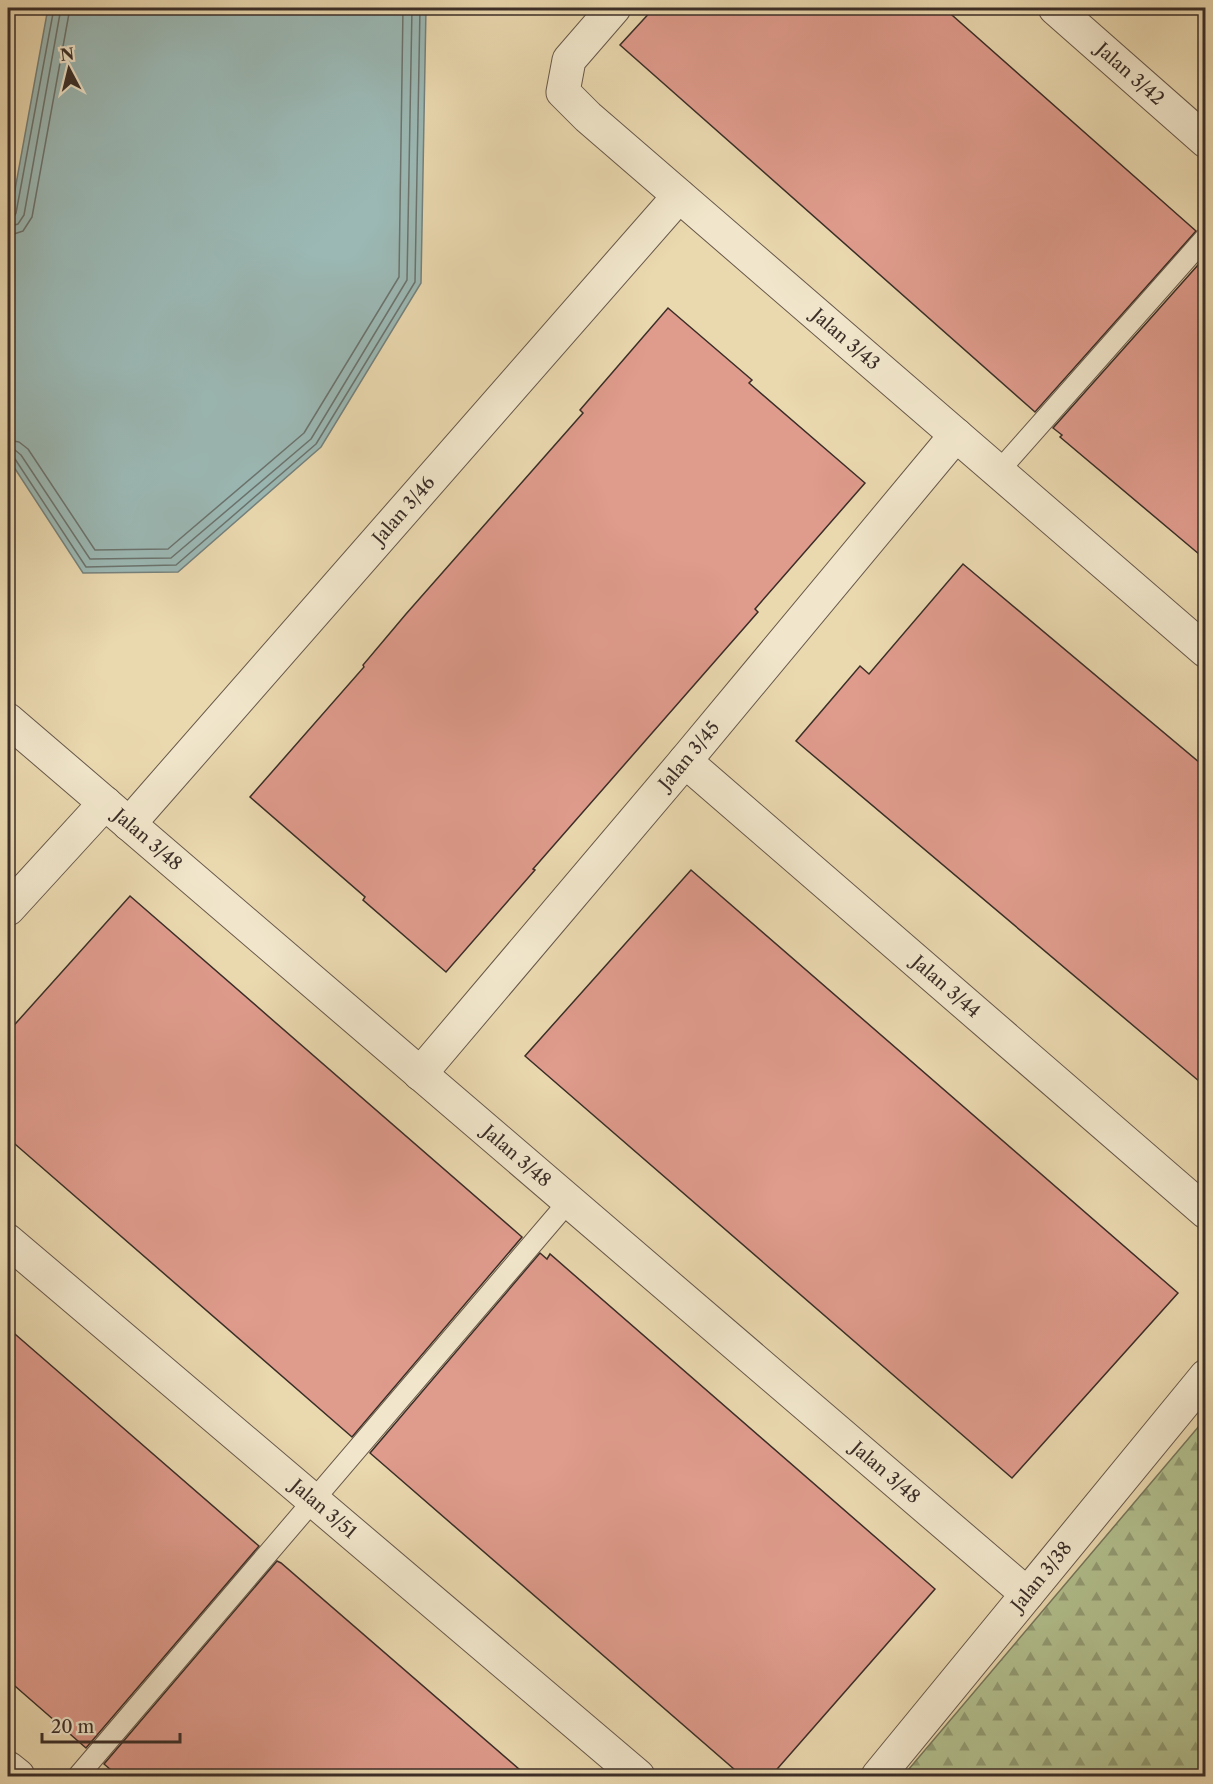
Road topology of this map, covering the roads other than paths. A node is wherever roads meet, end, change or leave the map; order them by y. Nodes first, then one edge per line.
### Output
1 (615, 8) edge
2 (1054, 8) edge
3 (1206, 141) edge
4 (679, 196) junction
5 (1206, 237) edge
6 (956, 435) junction
7 (998, 472) junction
8 (1206, 651) edge
9 (8, 720) edge
10 (686, 760) junction
11 (117, 813) junction
12 (8, 909) edge
13 (420, 1074) junction
14 (568, 1201) junction
15 (1206, 1212) edge
16 (8, 1241) edge
17 (1206, 1376) edge
18 (314, 1501) junction
19 (1027, 1594) junction
20 (8, 1768) edge
21 (18, 1776) edge
22 (78, 1776) edge
23 (638, 1776) edge
24 (878, 1776) edge

1 - 4 street, Jalan 3/43
2 - 3 street, Jalan 3/42
4 - 6 street, Jalan 3/43
4 - 11 street, Jalan 3/46
5 - 7 lane
6 - 7 street, Jalan 3/43
6 - 10 street, Jalan 3/45
7 - 8 street, Jalan 3/43
9 - 11 street, Jalan 3/48
10 - 13 street, Jalan 3/45
10 - 15 street, Jalan 3/44
11 - 12 street, Jalan 3/46
11 - 13 street, Jalan 3/48
13 - 14 street, Jalan 3/48
14 - 18 lane
14 - 19 street, Jalan 3/48
16 - 18 street, Jalan 3/51
17 - 19 street, Jalan 3/38
18 - 22 lane
18 - 23 street, Jalan 3/51
19 - 24 street, Jalan 3/38
20 - 21 street

